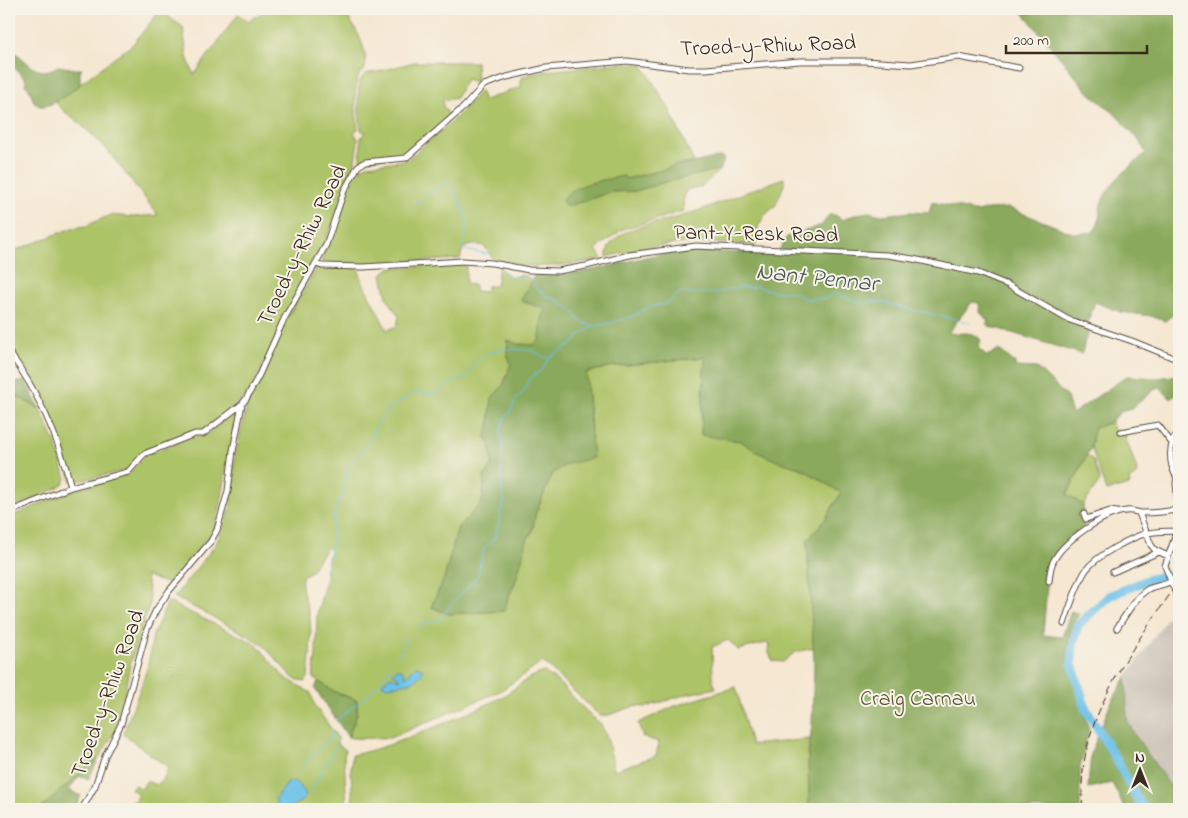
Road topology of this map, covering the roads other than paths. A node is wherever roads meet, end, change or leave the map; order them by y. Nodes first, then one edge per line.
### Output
1 (1019, 68) dead end
2 (316, 264) junction
3 (9, 352) edge
4 (1179, 360) edge
5 (242, 404) junction
6 (1179, 431) edge
7 (1121, 432) dead end
8 (1172, 442) junction
9 (1178, 478) edge
10 (71, 487) junction
11 (1179, 509) edge
12 (9, 512) edge
13 (1117, 512) junction
14 (1139, 513) junction
15 (1084, 514) dead end
16 (1178, 531) edge
17 (1146, 534) junction
18 (1159, 552) junction
19 (1168, 556) junction
20 (1113, 572) dead end
21 (1171, 580) junction
22 (1049, 581) dead end
23 (1179, 601) edge
24 (1064, 624) dead end
25 (1117, 628) dead end
26 (82, 809) edge

1 - 2 street, Troed-y-Rhiw Road
2 - 4 street, Pant-Y-Resk Road
2 - 5 street, Troed-y-Rhiw Road
3 - 10 street
5 - 10 street
5 - 26 street, Troed-y-Rhiw Road
6 - 8 street
7 - 8 street
8 - 9 street
9 - 11 street
10 - 12 street
11 - 14 street
11 - 16 street
13 - 14 street
13 - 15 street
13 - 22 street
14 - 17 street
16 - 17 street
16 - 19 street
17 - 18 street
17 - 24 street
18 - 19 street
18 - 20 street
19 - 21 street
21 - 23 street
21 - 25 street

